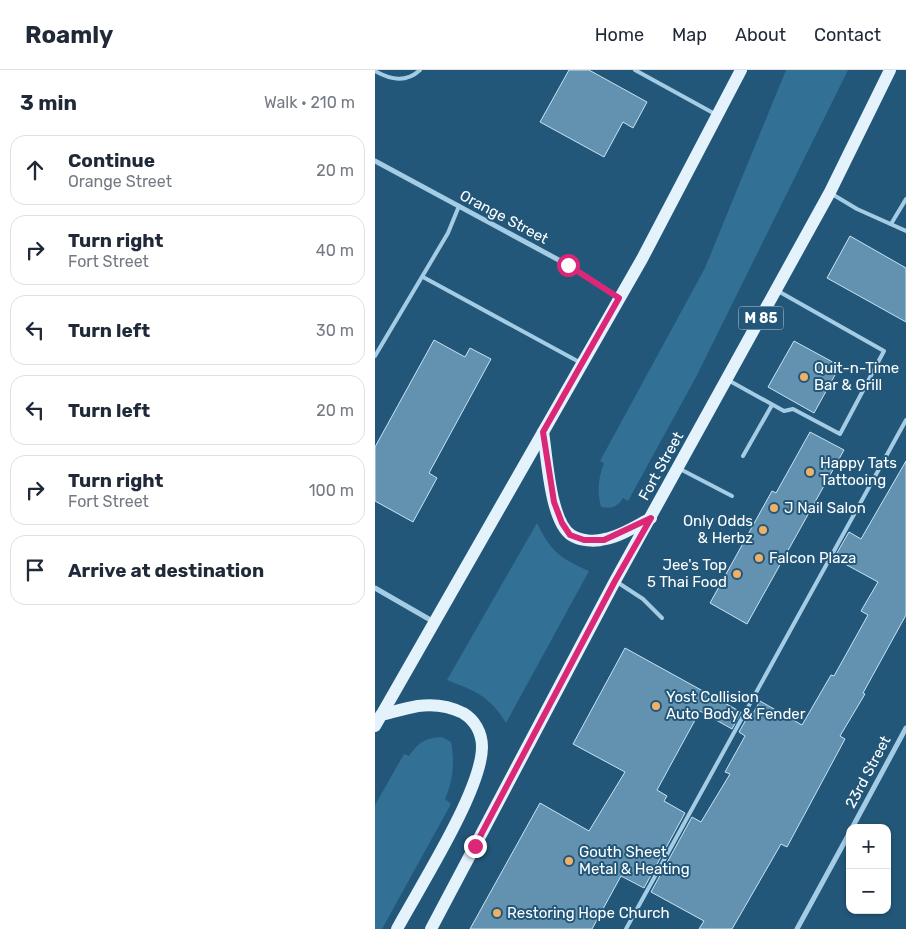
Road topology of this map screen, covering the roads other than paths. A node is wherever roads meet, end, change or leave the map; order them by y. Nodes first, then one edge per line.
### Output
1 (420, 70) edge
2 (635, 70) edge
3 (741, 70) edge
4 (890, 70) edge
5 (375, 71) edge
6 (717, 115) junction
7 (375, 161) edge
8 (829, 192) junction
9 (906, 199) edge
10 (459, 206) junction
11 (891, 224) junction
12 (906, 231) edge
13 (423, 277) junction
14 (776, 290) junction
15 (619, 298) junction
16 (375, 356) edge
17 (582, 364) junction
18 (727, 379) junction
19 (771, 405) junction
20 (906, 420) edge
21 (543, 432) junction
22 (743, 456) dead end
23 (678, 468) junction
24 (731, 496) dead end
25 (651, 518) junction
26 (615, 581) junction
27 (375, 588) edge
28 (662, 618) dead end
29 (434, 623) junction
30 (378, 721) edge
31 (906, 728) edge
32 (854, 824) edge
33 (846, 839) edge
34 (397, 929) edge
35 (431, 929) edge
36 (626, 929) edge
37 (797, 929) edge

1 - 5 lane
2 - 6 lane
3 - 6 main road
4 - 8 main road, Fort Street / M 85
6 - 15 main road
7 - 10 street, Orange Street
8 - 11 lane
8 - 14 main road, Fort Street / M 85
9 - 11 lane
10 - 13 lane
10 - 15 street, Orange Street
11 - 12 lane
13 - 16 lane
13 - 17 lane
14 - 18 main road, Fort Street / M 85
14 - 19 lane
15 - 17 main road
17 - 21 main road
18 - 19 lane
18 - 23 main road, Fort Street / M 85
19 - 22 lane
20 - 36 lane
21 - 25 main road
21 - 29 main road
23 - 24 lane
23 - 25 main road, Fort Street / M 85
25 - 26 main road, Fort Street / M 85
26 - 28 lane
26 - 35 main road, Fort Street / M 85
27 - 29 street
29 - 30 main road
30 - 34 main road
31 - 32 street, 23rd Street
33 - 37 street, 23rd Street

